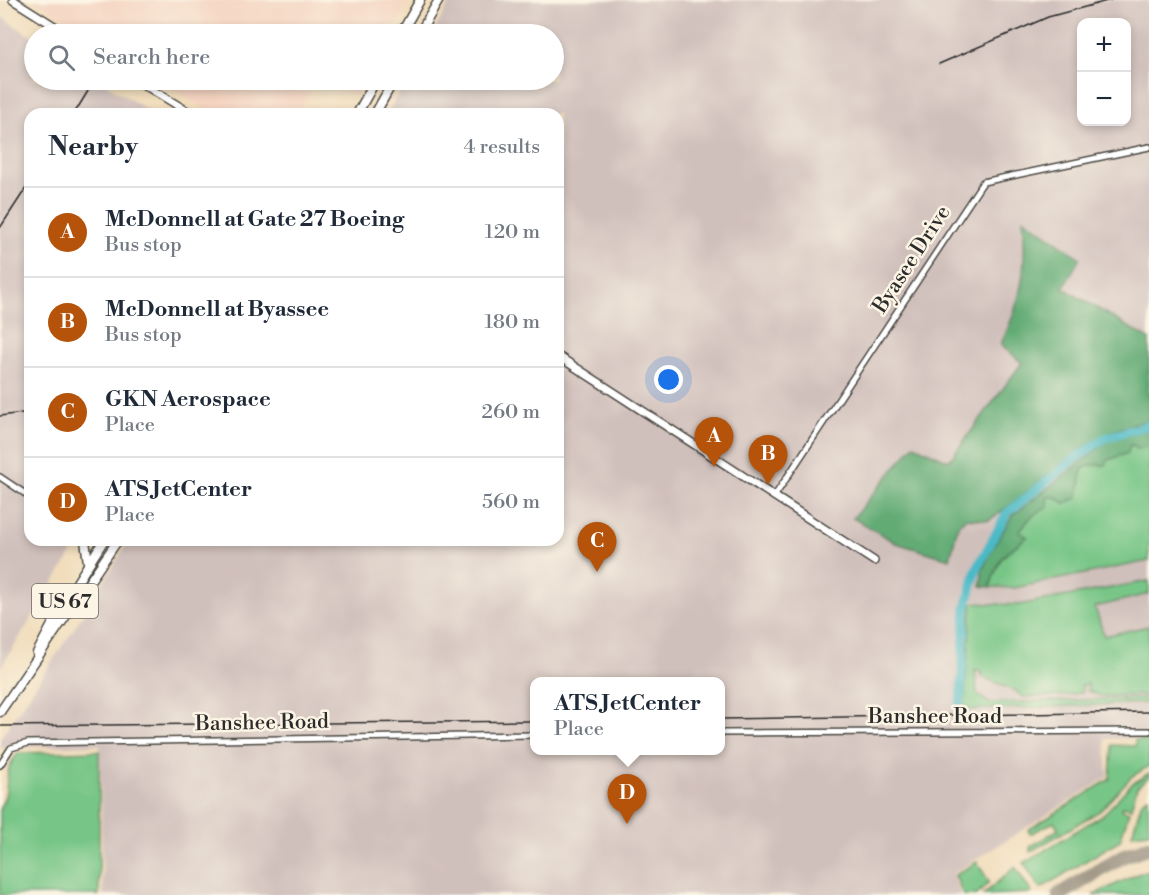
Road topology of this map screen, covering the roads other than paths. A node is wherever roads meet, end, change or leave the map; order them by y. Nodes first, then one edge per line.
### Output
1 (14, 0) edge
2 (420, 0) edge
3 (439, 0) edge
4 (51, 24) edge
5 (407, 24) edge
6 (425, 24) edge
7 (151, 90) edge
8 (370, 90) edge
9 (388, 90) edge
10 (179, 108) edge
11 (360, 108) edge
12 (378, 108) edge
13 (1149, 147) edge
14 (564, 360) edge
15 (0, 477) edge
16 (24, 493) edge
17 (774, 497) junction
18 (85, 546) edge
19 (98, 546) edge
20 (108, 546) edge
21 (114, 546) edge
22 (112, 549) junction
23 (874, 561) dead end
24 (87, 565) junction
25 (33, 661) junction
26 (0, 712) edge
27 (1149, 731) edge
28 (725, 734) edge
29 (530, 735) edge
30 (0, 765) edge

1 - 4 main road
2 - 5 highway
3 - 6 highway
7 - 10 main road
8 - 11 highway
9 - 12 highway
13 - 17 street, Byasee Drive
14 - 17 main road
15 - 16 street
17 - 23 main road
18 - 24 highway
19 - 24 highway, US 67
20 - 22 street
21 - 22 highway, US 67
22 - 25 highway, US 67
24 - 25 highway, US 67
25 - 26 highway, US 67
27 - 28 street, Banshee Road
29 - 30 street, Banshee Road

